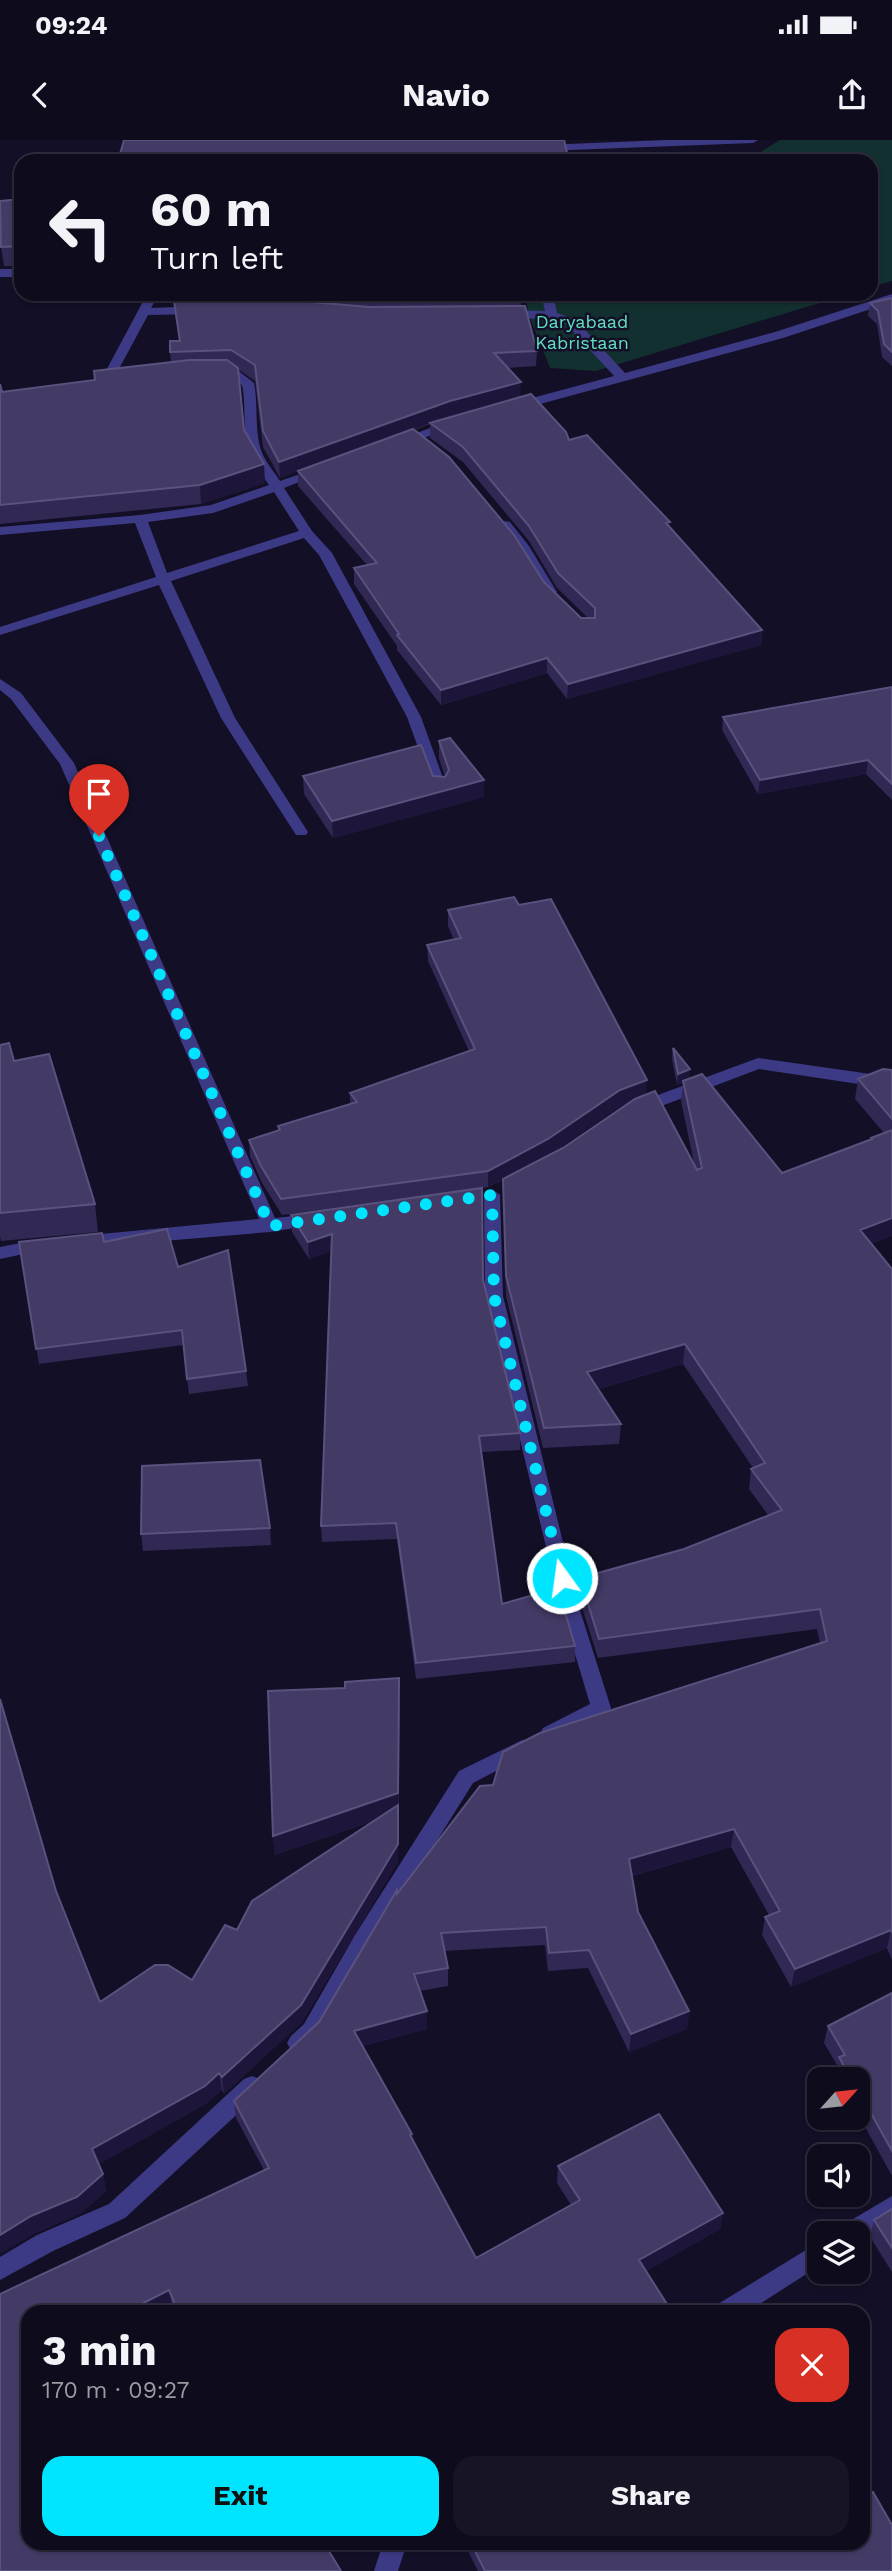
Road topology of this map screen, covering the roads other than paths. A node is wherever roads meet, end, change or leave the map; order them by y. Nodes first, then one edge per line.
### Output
1 (753, 140) edge
2 (589, 146) junction
3 (524, 149) edge
4 (591, 154) edge
5 (892, 298) edge
6 (149, 301) edge
7 (549, 301) edge
8 (209, 310) edge
9 (143, 312) junction
10 (488, 314) edge
11 (552, 315) junction
12 (205, 372) edge
13 (128, 377) edge
14 (622, 377) junction
15 (507, 408) edge
16 (468, 419) edge
17 (391, 446) edge
18 (328, 469) edge
19 (277, 487) junction
20 (497, 516) edge
21 (140, 519) junction
22 (0, 531) edge
23 (307, 533) junction
24 (163, 579) junction
25 (559, 601) edge
26 (0, 631) edge
27 (0, 683) edge
28 (16, 696) junction
29 (0, 699) edge
30 (440, 789) edge
31 (301, 832) dead end
32 (892, 1083) edge
33 (626, 1114) edge
34 (491, 1193) dead end
35 (335, 1217) edge
36 (270, 1226) junction
37 (0, 1253) edge
38 (892, 2207) edge
39 (870, 2221) edge
40 (807, 2261) edge
41 (0, 2269) edge
42 (737, 2305) edge
43 (393, 2550) edge
44 (386, 2571) edge

1 - 2 street
2 - 3 street
2 - 4 street
5 - 14 street
6 - 9 street
7 - 11 street
8 - 9 street
9 - 13 street
10 - 11 street
11 - 14 street
12 - 19 street
14 - 15 street
16 - 17 street
18 - 19 street
19 - 21 street
19 - 23 street
20 - 25 street
21 - 22 street
21 - 24 street
23 - 24 street
23 - 30 street
24 - 26 street
24 - 31 street
27 - 28 street
28 - 29 street
28 - 36 street
32 - 33 street
34 - 41 street
35 - 36 street
36 - 37 street
38 - 39 street
40 - 42 street
43 - 44 street

